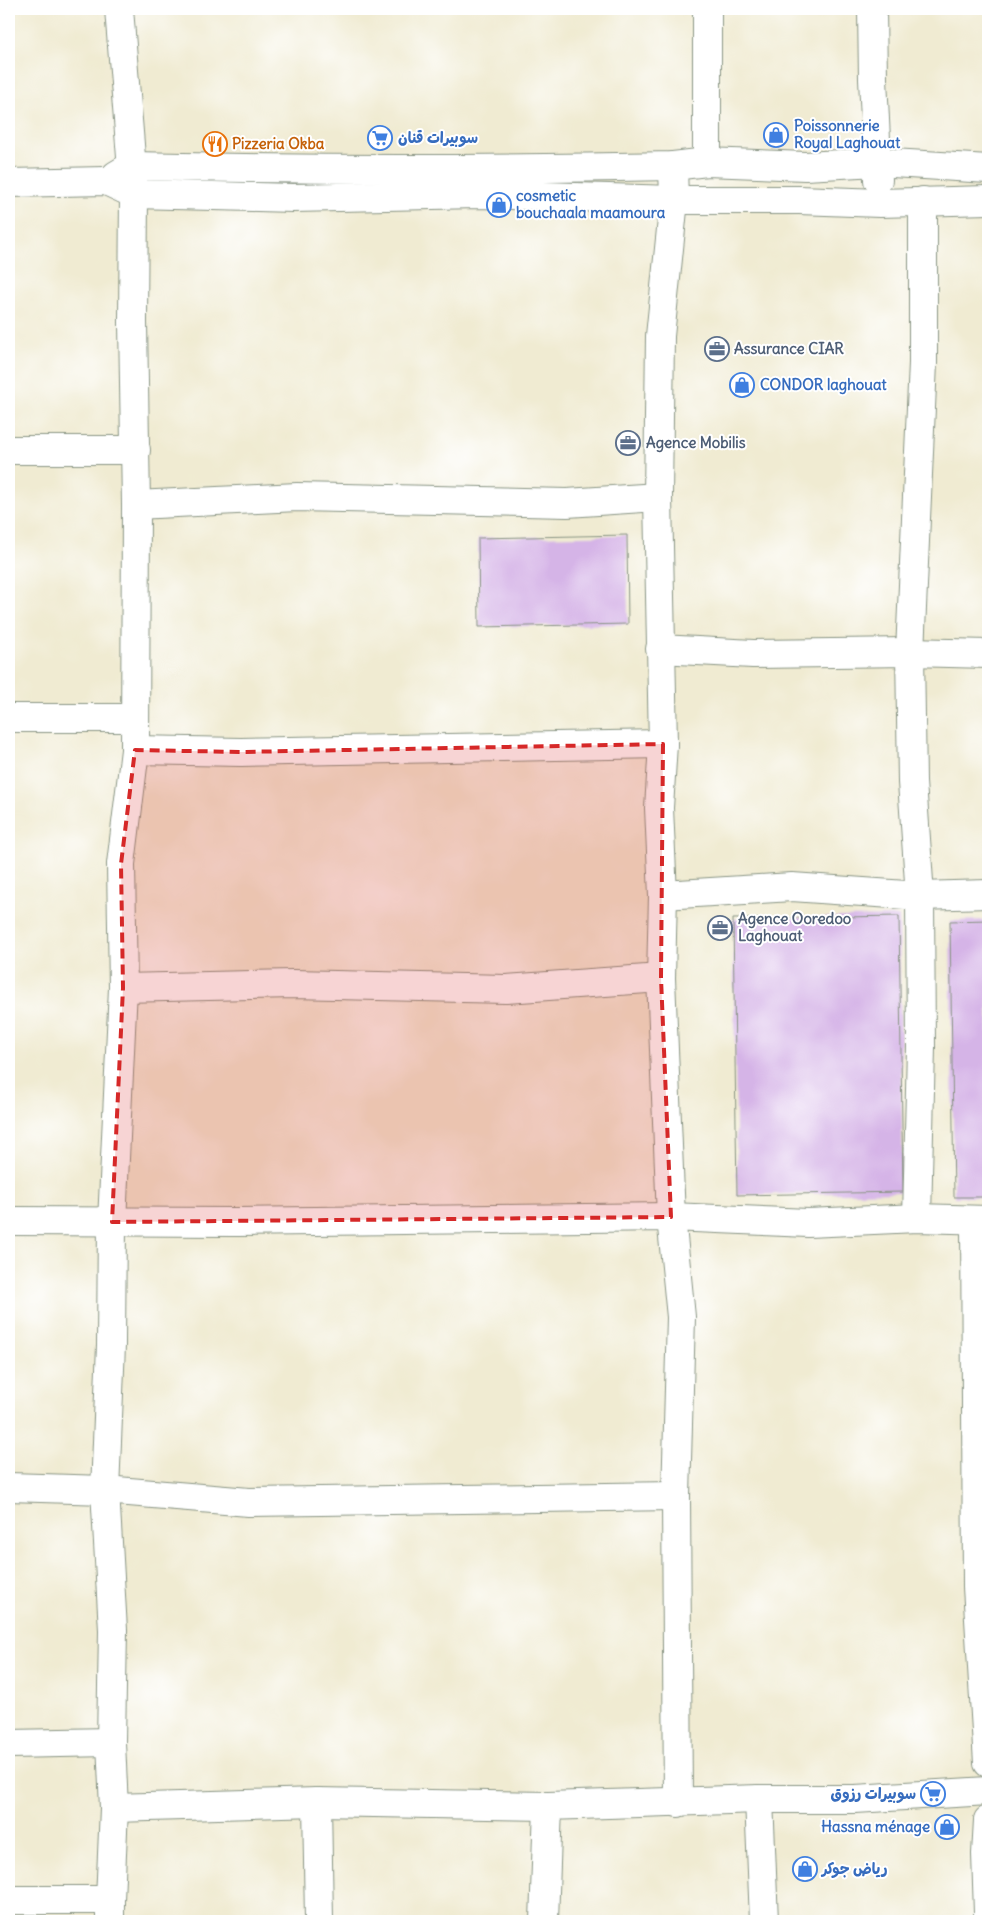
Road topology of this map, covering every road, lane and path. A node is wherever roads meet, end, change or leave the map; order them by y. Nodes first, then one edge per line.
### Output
1 (119, 9) edge
2 (707, 9) edge
3 (872, 9) edge
4 (707, 162) junction
5 (877, 162) junction
6 (131, 166) junction
7 (673, 166) junction
8 (988, 169) edge
9 (106, 181) junction
10 (9, 183) edge
11 (134, 194) junction
12 (674, 200) junction
13 (988, 200) edge
14 (923, 201) junction
15 (880, 203) junction
16 (9, 450) edge
17 (136, 450) junction
18 (658, 496) junction
19 (136, 505) junction
20 (660, 649) junction
21 (910, 652) junction
22 (988, 654) edge
23 (9, 718) edge
24 (134, 718) junction
25 (662, 744) junction
26 (134, 750) junction
27 (988, 894) edge
28 (663, 895) junction
29 (920, 896) junction
30 (661, 978) junction
31 (123, 988) junction
32 (670, 1217) junction
33 (917, 1218) junction
34 (981, 1220) edge
35 (9, 1221) edge
36 (112, 1222) junction
37 (9, 1487) edge
38 (105, 1490) junction
39 (676, 1496) junction
40 (111, 1742) junction
41 (9, 1744) edge
42 (988, 1764) edge
43 (988, 1791) edge
44 (759, 1799) junction
45 (317, 1802) junction
46 (678, 1803) junction
47 (548, 1806) junction
48 (114, 1808) junction
49 (988, 1820) edge
50 (9, 1900) edge
51 (110, 1911) edge
52 (988, 1913) edge
53 (319, 1921) edge
54 (544, 1921) edge
55 (764, 1921) edge

1 - 6 street
2 - 4 street
3 - 5 street
4 - 5 street
4 - 7 street
5 - 8 street
5 - 15 street
6 - 7 street
6 - 9 street
6 - 11 street
7 - 12 street
9 - 10 street
9 - 11 street
11 - 12 street
11 - 17 street
12 - 15 street
12 - 18 street
13 - 14 street
14 - 15 street
14 - 21 street
16 - 17 street
17 - 19 street
18 - 19 street
18 - 20 street
19 - 24 street
20 - 21 street
20 - 25 street
21 - 22 street
21 - 29 street
23 - 24 street
24 - 26 street
25 - 26 street
25 - 28 street
26 - 31 street
27 - 29 street
28 - 29 street
28 - 30 street
29 - 33 street
30 - 31 street
30 - 32 street
31 - 36 street
32 - 33 street
32 - 36 street
32 - 39 street
33 - 34 street
34 - 42 street
35 - 36 street
36 - 38 street
37 - 38 street
38 - 39 street
38 - 40 street
39 - 46 street
40 - 41 street
40 - 48 street
43 - 44 street
44 - 46 street
44 - 55 street
45 - 47 street
45 - 48 street
45 - 53 street
46 - 47 street
47 - 54 street
48 - 51 street
49 - 52 street
50 - 51 street

